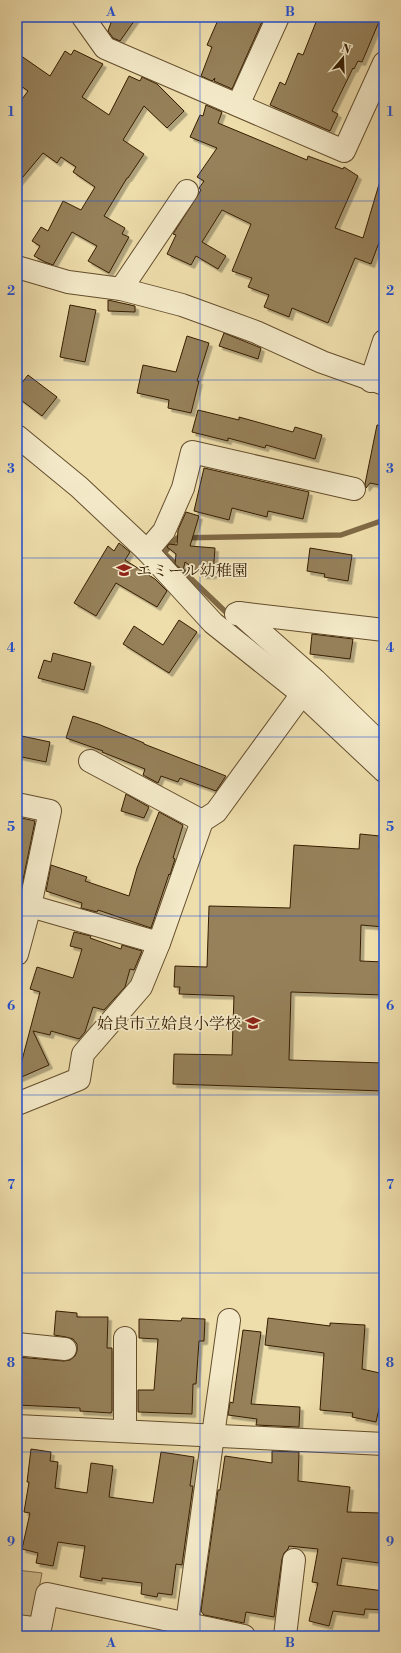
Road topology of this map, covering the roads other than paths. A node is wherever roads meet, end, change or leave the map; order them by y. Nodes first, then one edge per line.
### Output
1 (83, 17) edge
2 (278, 17) edge
3 (384, 63) edge
4 (238, 105) junction
5 (186, 191) dead end
6 (17, 267) edge
7 (121, 289) junction
8 (384, 341) edge
9 (378, 382) edge
10 (17, 436) edge
11 (354, 489) dead end
12 (147, 551) junction
13 (239, 613) junction
14 (213, 623) junction
15 (384, 630) edge
16 (302, 694) junction
17 (384, 747) edge
18 (90, 761) dead end
19 (384, 771) edge
20 (17, 804) edge
21 (202, 821) junction
22 (30, 906) junction
23 (159, 943) junction
24 (17, 954) edge
25 (17, 1104) edge
26 (230, 1320) dead end
27 (125, 1338) dead end
28 (17, 1344) edge
29 (65, 1349) dead end
30 (17, 1426) edge
31 (125, 1431) junction
32 (214, 1435) junction
33 (384, 1444) edge
34 (294, 1560) dead end
35 (17, 1626) edge
36 (174, 1627) edge
37 (244, 1636) edge
38 (285, 1636) edge

1 - 4 street
2 - 4 street
3 - 4 street
5 - 7 street
6 - 7 street
7 - 9 street
8 - 9 street
10 - 12 street
11 - 12 street
12 - 14 street
13 - 14 street
13 - 15 street
13 - 17 street
14 - 16 street
16 - 19 street
16 - 21 street
18 - 21 street
20 - 22 street
21 - 23 street
22 - 23 street
22 - 24 street
23 - 25 street
26 - 32 street
27 - 31 street
28 - 29 street
30 - 31 street
31 - 32 street
32 - 33 street
32 - 36 street
34 - 38 street
35 - 36 street
36 - 37 street

